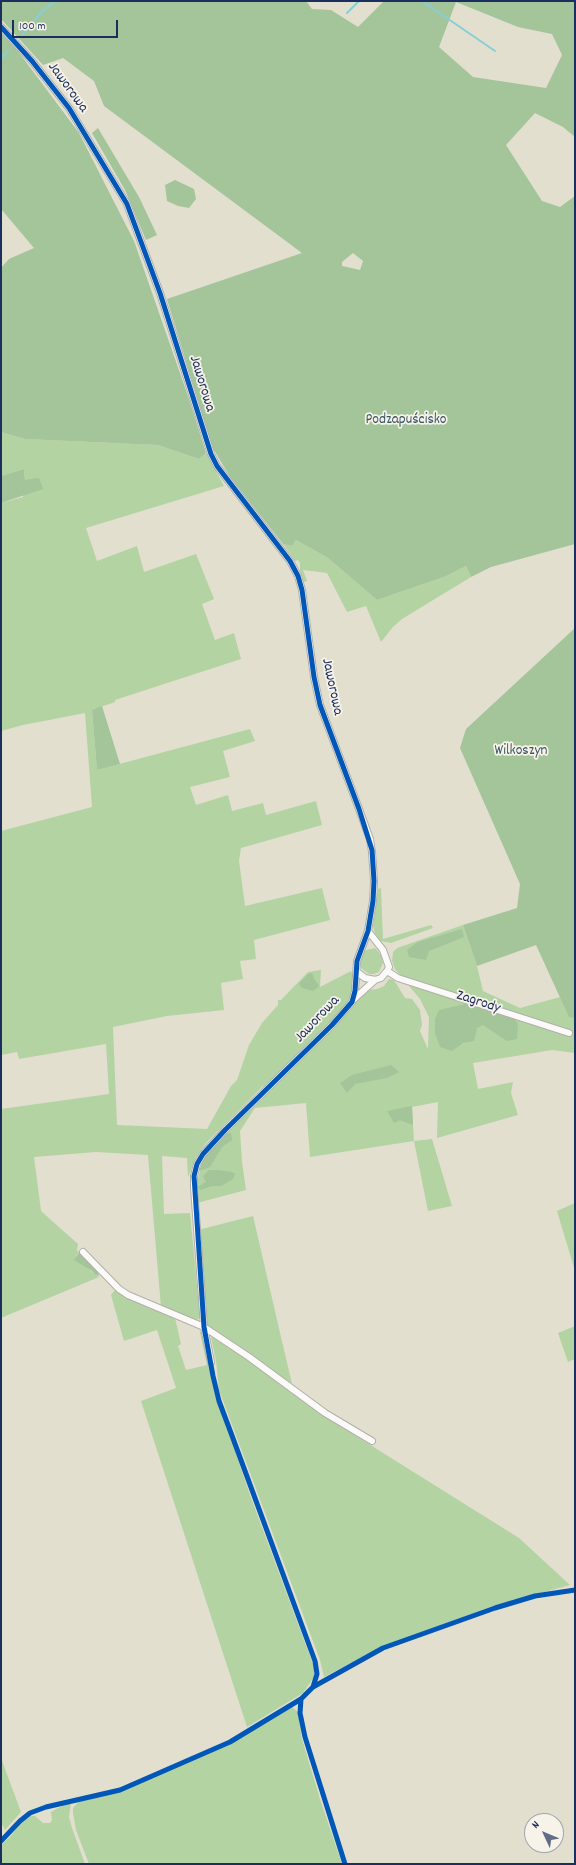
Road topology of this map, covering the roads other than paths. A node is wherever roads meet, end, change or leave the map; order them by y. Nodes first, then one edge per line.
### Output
1 (1, 27) edge
2 (368, 931) junction
3 (387, 971) junction
4 (357, 972) junction
5 (375, 980) junction
6 (352, 1002) junction
7 (569, 1033) dead end
8 (83, 1252) dead end
9 (204, 1327) junction
10 (211, 1362) dead end
11 (372, 1442) dead end

1 - 2 street, Jaworowa
2 - 3 street
2 - 4 street, Jaworowa
3 - 5 street
3 - 7 street, Zagrody
4 - 5 street
4 - 6 street, Jaworowa
5 - 6 street
6 - 9 street, Jaworowa
8 - 9 street
9 - 10 street, Jaworowa
9 - 11 street

